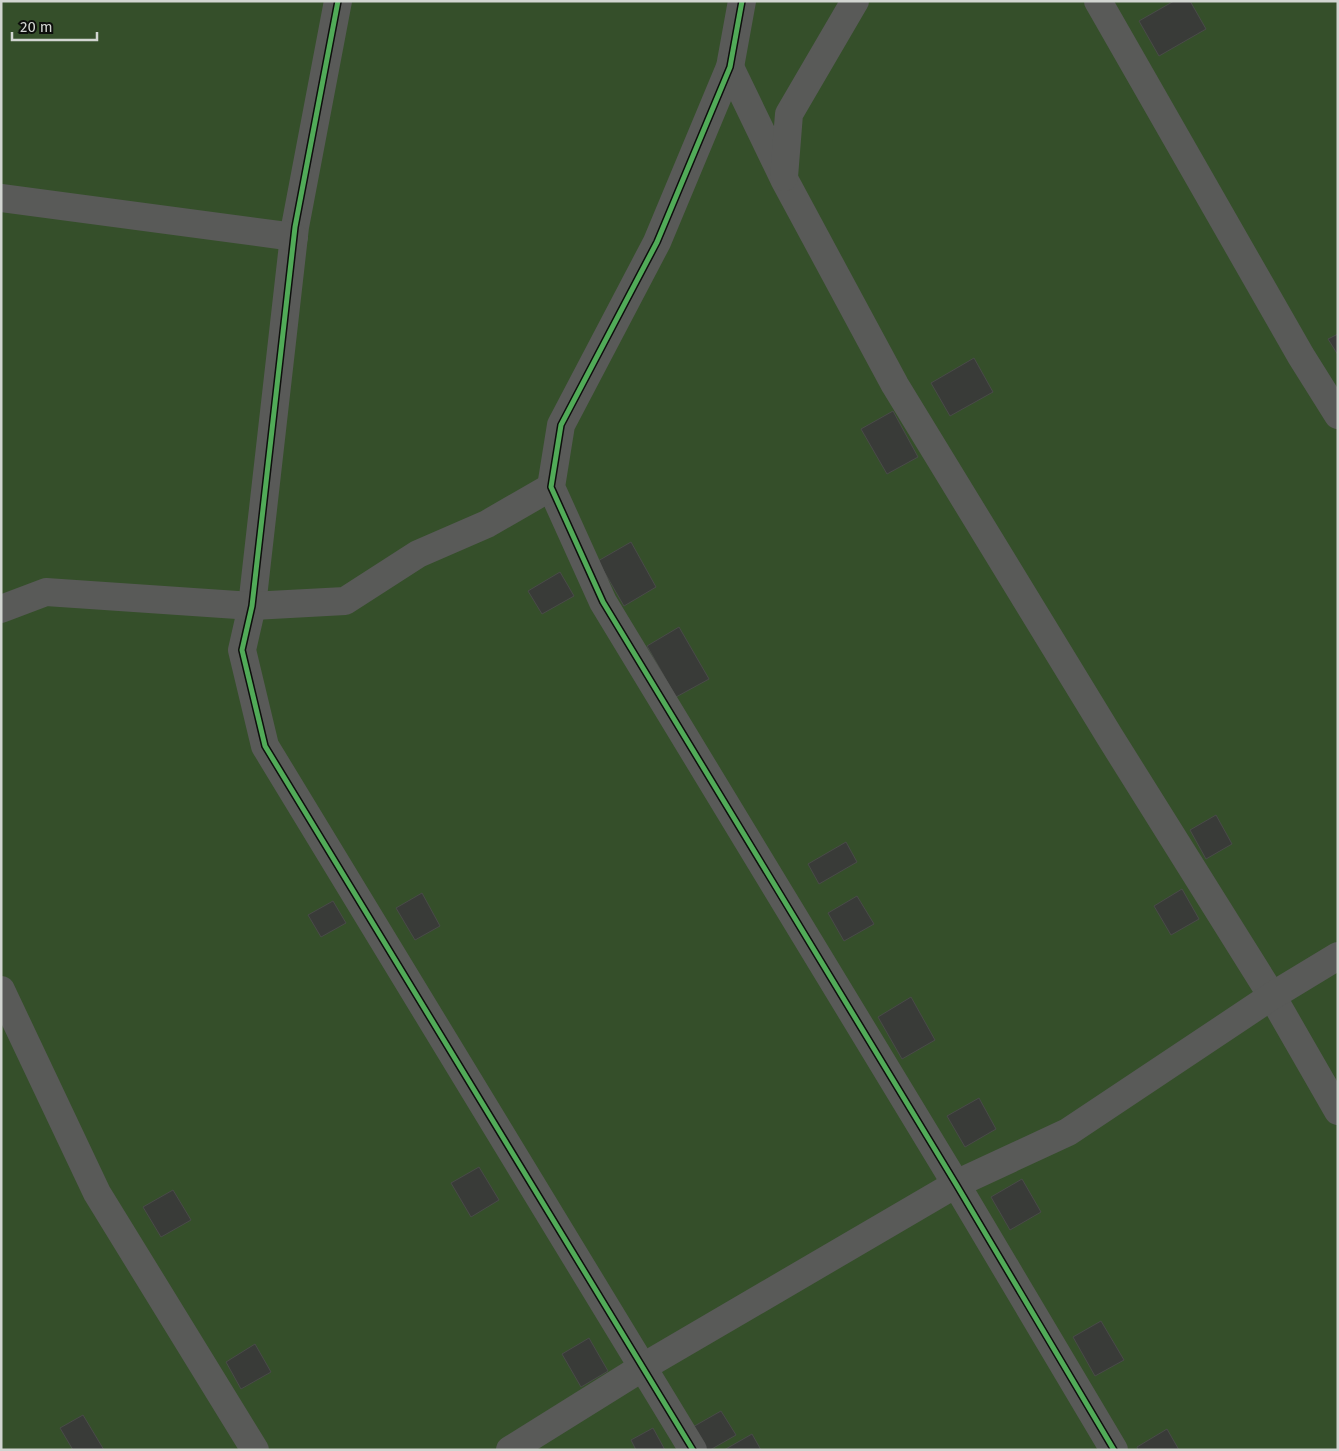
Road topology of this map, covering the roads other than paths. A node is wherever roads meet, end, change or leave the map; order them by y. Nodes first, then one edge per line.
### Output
1 (338, 1) edge
2 (742, 1) edge
3 (855, 1) edge
4 (1098, 1) edge
5 (730, 67) junction
6 (789, 114) junction
7 (756, 120) junction
8 (784, 179) junction
9 (1, 198) edge
10 (294, 237) junction
11 (1338, 415) edge
12 (552, 487) junction
13 (252, 606) junction
14 (1, 609) edge
15 (1338, 956) edge
16 (1, 990) edge
17 (1272, 996) junction
18 (1338, 1110) edge
19 (956, 1184) junction
20 (643, 1367) junction
21 (255, 1450) edge
22 (510, 1450) edge
23 (693, 1450) edge
24 (1114, 1450) edge

1 - 10 street
2 - 5 street
3 - 6 street
4 - 11 street
5 - 7 street
5 - 12 street
6 - 7 street
6 - 8 street
7 - 8 street
8 - 17 street
9 - 10 street
10 - 13 street
12 - 13 street
12 - 19 street
13 - 14 street
13 - 20 street
15 - 17 street
16 - 21 street
17 - 18 street
17 - 19 street
19 - 20 street
19 - 24 street
20 - 22 street
20 - 23 street

